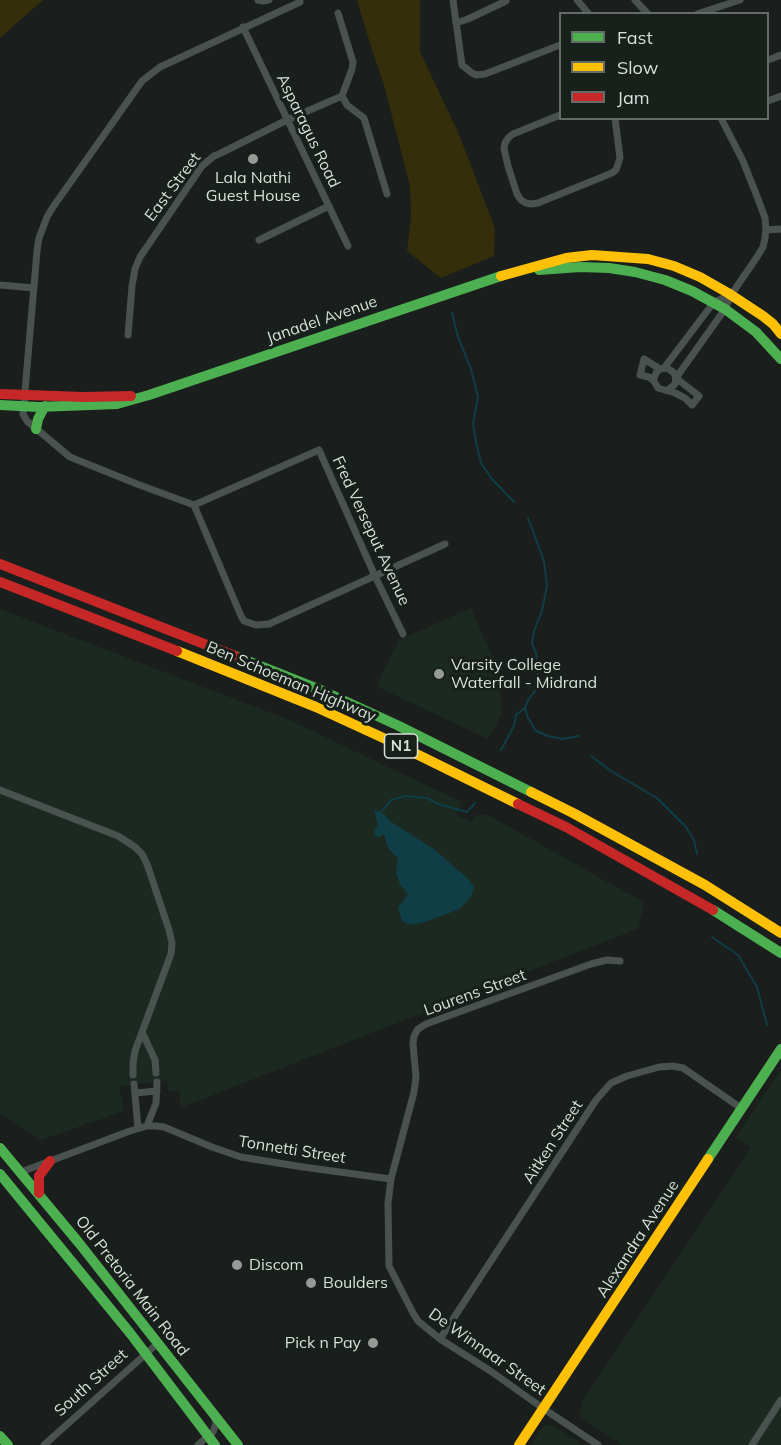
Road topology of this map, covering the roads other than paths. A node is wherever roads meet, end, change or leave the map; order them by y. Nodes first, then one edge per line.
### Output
1 (258, 0) edge
2 (269, 0) edge
3 (453, 0) edge
4 (577, 0) edge
5 (635, 0) edge
6 (740, 0) edge
7 (300, 1) edge
8 (506, 1) edge
9 (587, 12) edge
10 (646, 12) edge
11 (710, 12) edge
12 (338, 13) dead end
13 (456, 23) junction
14 (243, 27) junction
15 (559, 46) edge
16 (342, 96) junction
17 (559, 116) edge
18 (287, 120) junction
19 (615, 120) edge
20 (722, 120) edge
21 (387, 194) dead end
22 (329, 206) junction
23 (781, 229) edge
24 (766, 230) junction
25 (259, 240) dead end
26 (348, 246) dead end
27 (505, 275) junction
28 (0, 285) edge
29 (34, 288) junction
30 (727, 292) junction
31 (714, 302) junction
32 (725, 309) junction
33 (781, 334) edge
34 (128, 335) dead end
35 (781, 359) edge
36 (662, 369) junction
37 (676, 378) junction
38 (654, 381) junction
39 (668, 390) junction
40 (0, 394) edge
41 (149, 395) junction
42 (24, 401) junction
43 (0, 405) edge
44 (45, 406) junction
45 (36, 429) junction
46 (194, 505) junction
47 (445, 544) dead end
48 (0, 564) edge
49 (375, 576) junction
50 (0, 582) edge
51 (403, 634) dead end
52 (0, 790) edge
53 (781, 933) edge
54 (781, 953) edge
55 (620, 961) dead end
56 (142, 1032) junction
57 (781, 1049) edge
58 (156, 1073) dead end
59 (133, 1075) dead end
60 (157, 1082) dead end
61 (157, 1091) junction
62 (741, 1108) junction
63 (147, 1126) junction
64 (138, 1128) junction
65 (0, 1148) edge
66 (50, 1161) junction
67 (21, 1172) junction
68 (2, 1178) edge
69 (391, 1179) junction
70 (39, 1193) junction
71 (440, 1339) junction
72 (158, 1342) junction
73 (144, 1353) junction
74 (781, 1400) edge
75 (544, 1409) junction
76 (214, 1416) junction
77 (0, 1436) edge
78 (212, 1441) edge
79 (8, 1445) edge
80 (44, 1445) edge
81 (198, 1445) edge
82 (238, 1445) edge
83 (519, 1445) edge
84 (598, 1445) edge
85 (752, 1445) edge

1 - 2 street
3 - 13 street
4 - 9 street
5 - 10 street
6 - 11 street
7 - 14 street
8 - 13 street
12 - 16 street
13 - 15 street
14 - 18 street, Asparagus Road
14 - 29 street
16 - 18 street, East Street
16 - 21 street
17 - 19 street
18 - 22 street, Asparagus Road
18 - 34 street, East Street
20 - 24 street
22 - 25 street
22 - 26 street, Asparagus Road
23 - 24 street
24 - 30 street
27 - 30 main road, Janadel Avenue
27 - 31 main road, Janadel Avenue
27 - 41 main road, Janadel Avenue
28 - 29 street
29 - 42 street
30 - 31 street
30 - 32 street
30 - 33 main road, Janadel Avenue
31 - 32 main road, Janadel Avenue
31 - 36 street
32 - 35 main road, Janadel Avenue
32 - 37 street
36 - 37 street
36 - 38 street
36 - 38 street
37 - 39 street
37 - 39 street
38 - 39 street
40 - 42 main road, Janadel Avenue
41 - 42 main road, Janadel Avenue
41 - 44 main road, Janadel Avenue
42 - 43 main road, Janadel Avenue
42 - 44 main road, Janadel Avenue
42 - 45 street
44 - 45 main road
45 - 46 street
46 - 49 street
46 - 49 street, Fred Verseput Avenue
47 - 49 street
48 - 53 main road, Ben Schoeman Highway / N1
49 - 51 street, Fred Verseput Avenue
50 - 54 main road, Ben Schoeman Highway / N1
52 - 56 street
55 - 69 street, Lourens Street
56 - 58 street
56 - 59 street
57 - 62 main road, Alexandra Avenue
60 - 61 street
61 - 63 street
61 - 64 street
62 - 71 street, Aitken Street
62 - 75 main road, Alexandra Avenue
63 - 64 street, Tonnetti Street
63 - 69 street, Tonnetti Street
64 - 66 street, Tonnetti Street
65 - 67 main road, Old Pretoria Main Road
66 - 67 street, Tonnetti Street
66 - 70 main road
67 - 68 main road
67 - 70 main road, Old Pretoria Main Road
68 - 73 main road, Old Pretoria Main Road
69 - 71 street, De Winnaar Street
70 - 72 main road, Old Pretoria Main Road
71 - 75 street, De Winnaar Street
72 - 73 street, South Street
72 - 76 main road, Old Pretoria Main Road
73 - 78 main road, Old Pretoria Main Road
73 - 80 street, South Street
74 - 85 street
75 - 83 main road, Alexandra Avenue
75 - 84 street, De Winnaar Street
76 - 78 street
76 - 82 main road, Old Pretoria Main Road
77 - 79 main road
78 - 81 street

